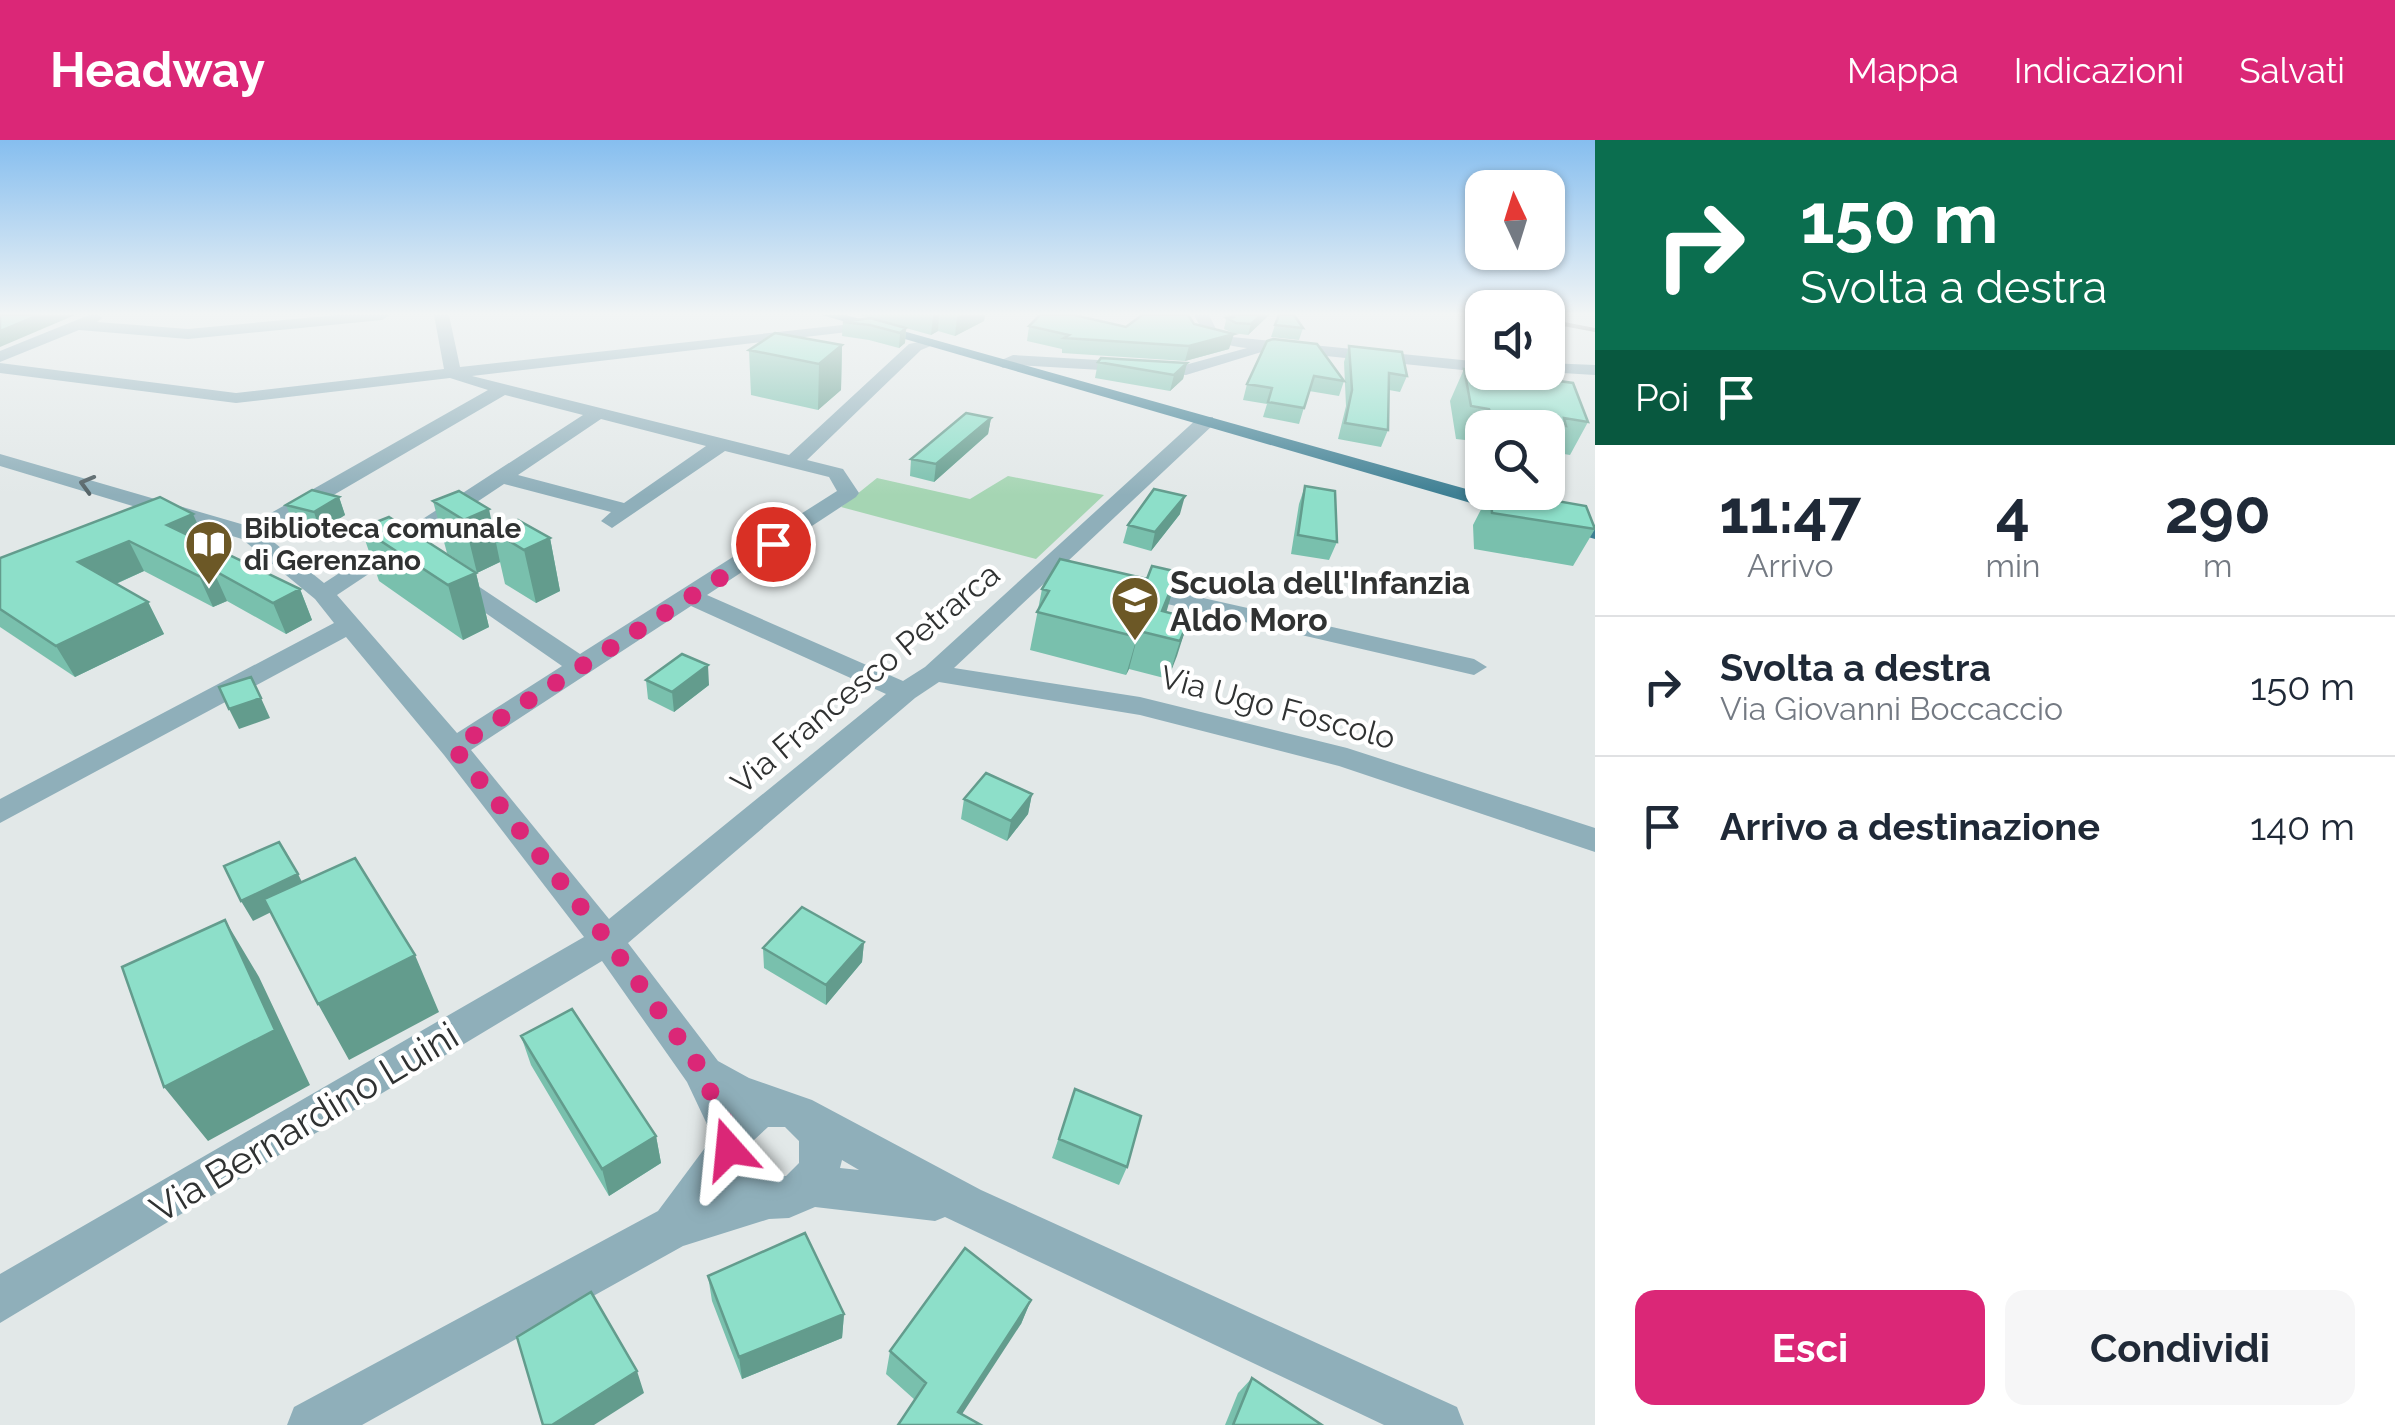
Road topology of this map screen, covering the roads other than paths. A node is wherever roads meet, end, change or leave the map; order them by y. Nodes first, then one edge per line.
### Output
1 (55, 375) edge
2 (444, 375) edge
3 (456, 375) edge
4 (886, 375) edge
5 (1044, 375) edge
6 (503, 389) junction
7 (598, 414) junction
8 (1206, 422) junction
9 (722, 444) junction
10 (0, 460) edge
11 (793, 462) junction
12 (502, 478) junction
13 (173, 508) junction
14 (140, 522) edge
15 (1595, 532) edge
16 (250, 534) junction
17 (421, 558) edge
18 (1047, 569) junction
19 (323, 594) junction
20 (692, 598) junction
21 (351, 624) junction
22 (1474, 667) dead end
23 (582, 668) junction
24 (934, 673) junction
25 (905, 692) junction
26 (454, 748) junction
27 (0, 812) edge
28 (1595, 840) edge
29 (608, 941) junction
30 (704, 1073) junction
31 (796, 1115) junction
32 (732, 1142) junction
33 (810, 1184) junction
34 (768, 1198) junction
35 (966, 1205) junction
36 (674, 1227) junction
37 (0, 1300) edge
38 (312, 1425) edge
39 (1439, 1425) edge

1 - 2 street
3 - 6 street
4 - 11 street
5 - 8 main road
6 - 7 street
6 - 16 street
7 - 9 street
7 - 12 street
8 - 15 main road
8 - 18 street, Via Francesco Petrarca
9 - 11 street
9 - 12 street
13 -> 10 street
11 - 20 street
12 - 19 street
13 - 14 street
13 - 16 street
16 - 19 street
17 - 23 street
18 - 22 street
18 - 24 street, Via Francesco Petrarca
19 - 21 street
20 - 23 street
20 - 25 street
21 - 26 street
21 - 27 street
23 - 26 street
24 - 25 street, Via Francesco Petrarca
24 - 28 street, Via Ugo Foscolo
25 - 29 street, Via Francesco Petrarca
26 - 29 street
29 - 30 street
29 - 37 street, Via Bernardino Luini
30 - 31 street
30 - 32 street
31 - 32 street
31 - 33 street
31 - 35 street
32 - 34 street
32 - 36 street
33 - 34 street
33 - 35 street
34 - 36 street
35 - 39 street
36 - 38 street

